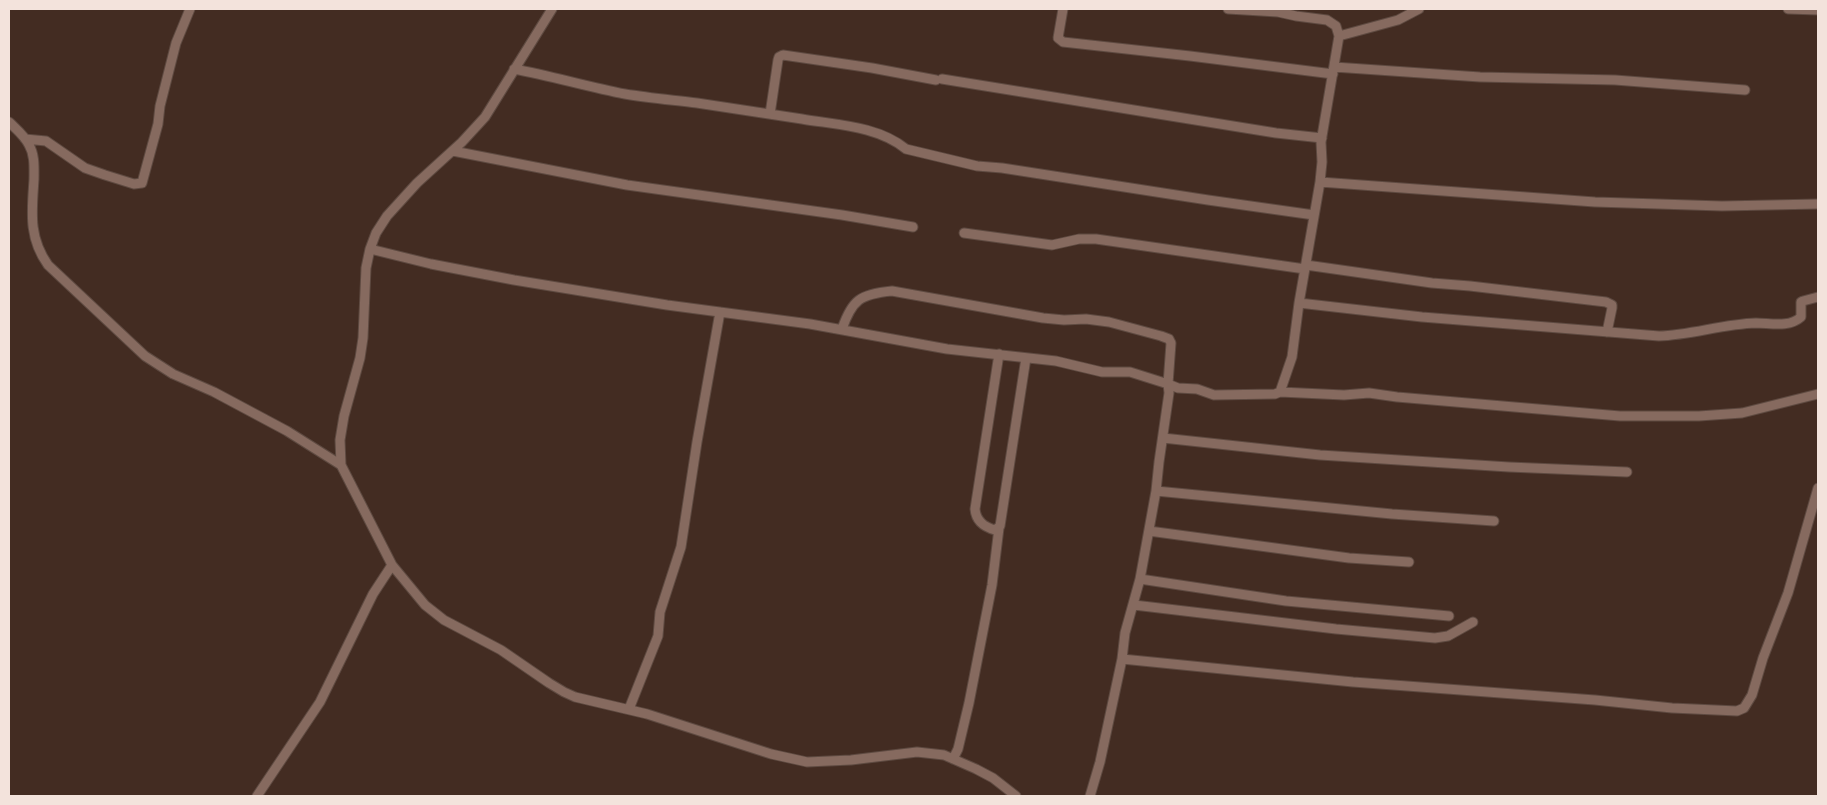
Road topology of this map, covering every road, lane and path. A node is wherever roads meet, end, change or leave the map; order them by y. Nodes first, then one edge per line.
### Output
1 (190, 9) edge
2 (552, 9) edge
3 (1063, 9) edge
4 (1228, 9) edge
5 (1419, 9) edge
6 (1788, 9) edge
7 (1818, 10) edge
8 (1338, 36) junction
9 (514, 69) junction
10 (1333, 71) junction
11 (1745, 90) dead end
12 (770, 114) junction
13 (9, 122) edge
14 (1322, 138) junction
15 (25, 139) junction
16 (453, 151) junction
17 (1320, 182) junction
18 (1818, 204) edge
19 (1314, 215) junction
20 (913, 227) dead end
21 (964, 233) dead end
22 (370, 249) junction
23 (1305, 267) junction
24 (1818, 297) edge
25 (1299, 303) junction
26 (720, 312) junction
27 (842, 329) junction
28 (1607, 332) junction
29 (999, 354) junction
30 (1026, 358) junction
31 (1168, 384) junction
32 (1280, 392) junction
33 (1818, 394) edge
34 (1163, 438) junction
35 (341, 465) junction
36 (1628, 472) dead end
37 (1818, 488) edge
38 (1156, 491) junction
39 (1494, 522) dead end
40 (999, 528) junction
41 (1149, 532) junction
42 (1409, 562) dead end
43 (392, 565) junction
44 (1140, 579) junction
45 (1134, 605) junction
46 (1449, 616) dead end
47 (1473, 622) dead end
48 (1122, 659) junction
49 (629, 709) junction
50 (954, 759) junction
51 (257, 796) edge
52 (1016, 796) edge
53 (1090, 796) edge

1 - 15 street
2 - 9 street
3 - 10 street
4 - 8 street
5 - 8 street
6 - 7 street
8 - 10 street
9 - 12 street
9 - 16 street
10 - 11 street
10 - 14 street
12 - 14 street
12 - 19 street
13 - 15 street
14 - 17 street
15 - 35 street
16 - 20 street
16 - 22 street
17 - 18 street
17 - 19 street
19 - 23 street
21 - 23 street
22 - 26 street
22 - 35 street
23 - 25 street
23 - 28 street
24 - 28 street
25 - 28 street
25 - 32 street
26 - 27 street
26 - 49 street
27 - 29 street
27 - 31 street
29 - 30 street
29 - 40 street
30 - 31 street
30 - 40 street
31 - 32 street
31 - 34 street
32 - 33 street
34 - 36 street
34 - 38 street
35 - 43 street
37 - 48 street
38 - 39 street
38 - 41 street
40 - 50 street
41 - 42 street
41 - 44 street
43 - 49 street
43 - 51 street
44 - 45 street
44 - 46 street
45 - 47 street
45 - 48 street
48 - 53 street
49 - 50 street
50 - 52 street

